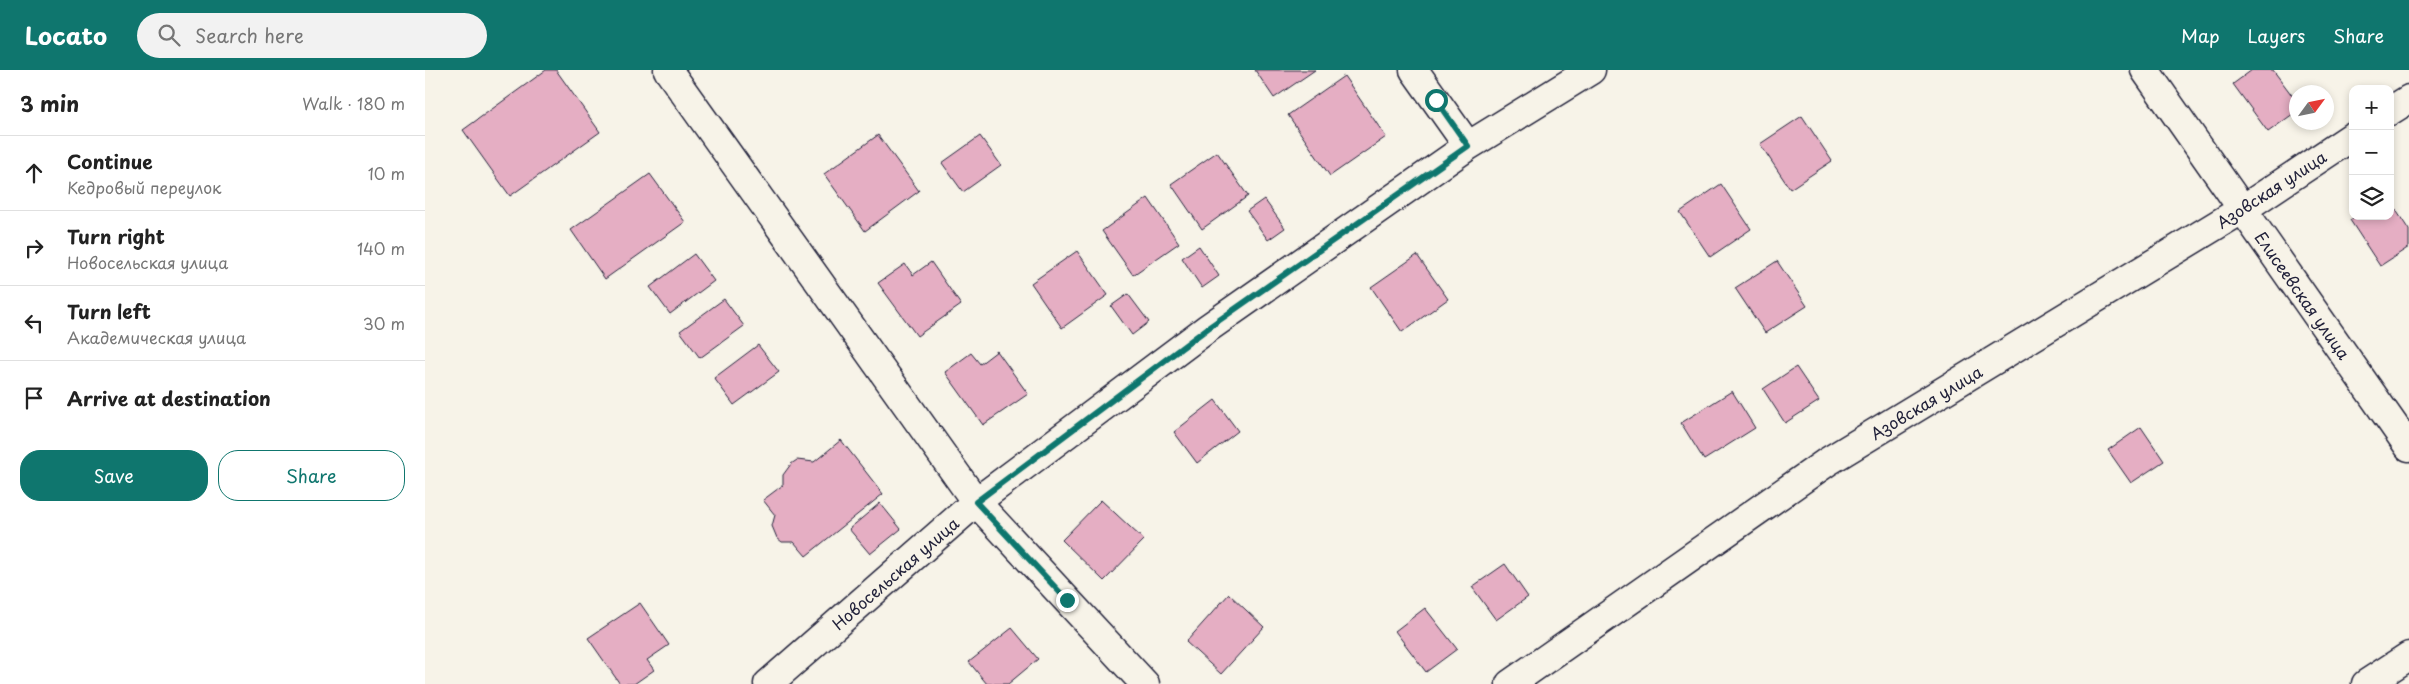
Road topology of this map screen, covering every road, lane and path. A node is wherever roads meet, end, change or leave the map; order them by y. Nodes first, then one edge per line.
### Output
1 (668, 70) edge
2 (1414, 70) edge
3 (1591, 70) edge
4 (2145, 70) edge
5 (2409, 99) edge
6 (2394, 108) edge
7 (2349, 139) edge
8 (1468, 146) junction
9 (2243, 209) junction
10 (2409, 447) edge
11 (976, 502) junction
12 (2409, 656) edge
13 (768, 684) edge
14 (1145, 684) edge
15 (1510, 684) edge
16 (2366, 684) edge

1 - 11 street
2 - 8 street
3 - 8 street, Новосельская улица
4 - 9 street, Елисеевская улица
5 - 6 street
7 - 9 street, Азовская улица
8 - 11 street, Новосельская улица
9 - 10 street, Елисеевская улица
9 - 15 street, Азовская улица
11 - 13 street, Новосельская улица
11 - 14 street
12 - 16 street

